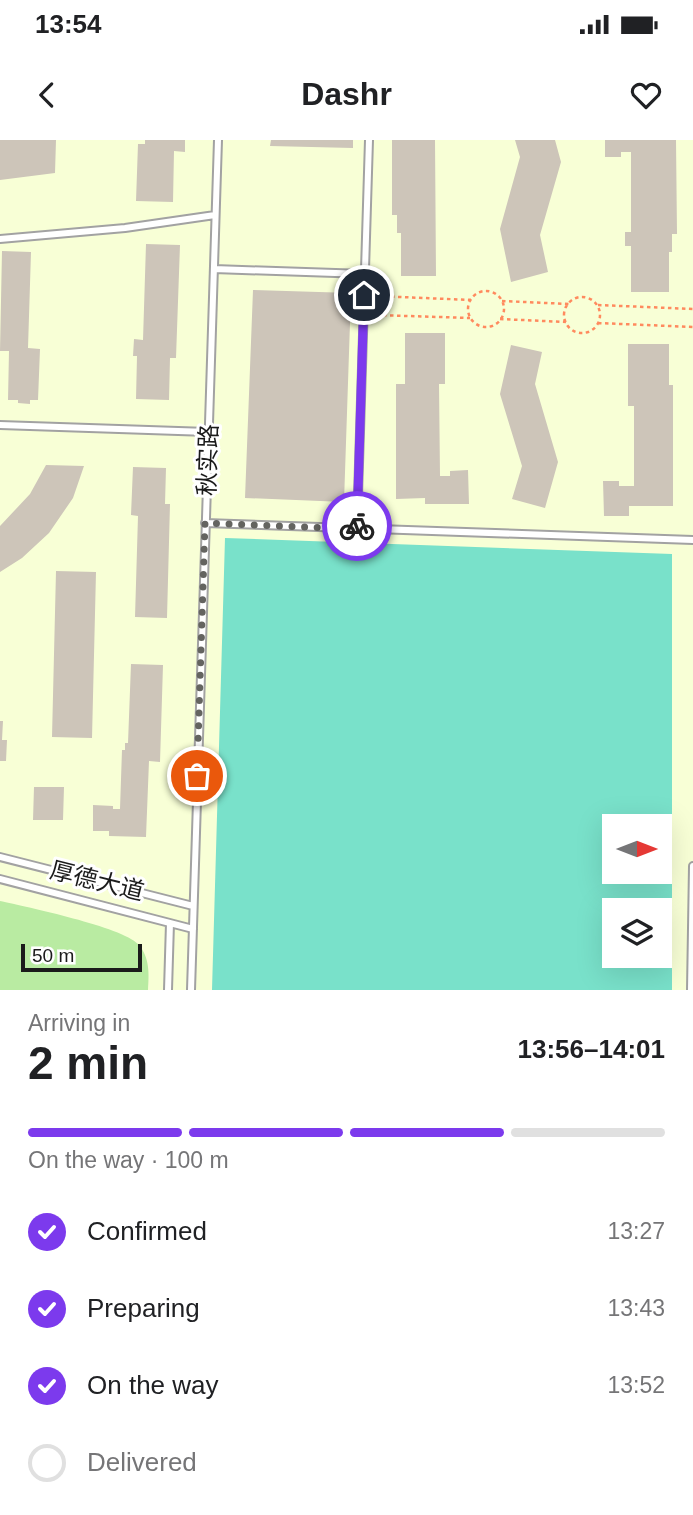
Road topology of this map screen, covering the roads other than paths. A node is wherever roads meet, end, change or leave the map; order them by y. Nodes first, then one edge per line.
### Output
1 (218, 140) edge
2 (369, 140) edge
3 (215, 215) junction
4 (0, 239) edge
5 (214, 269) junction
6 (365, 274) junction
7 (0, 425) edge
8 (208, 432) junction
9 (205, 523) junction
10 (356, 529) junction
11 (693, 540) edge
12 (0, 857) edge
13 (693, 866) edge
14 (0, 879) edge
15 (193, 906) junction
16 (170, 923) junction
17 (192, 929) junction
18 (168, 990) edge
19 (191, 990) edge
20 (691, 990) edge

1 - 3 lane, 秋实路
2 - 6 lane
3 - 4 lane
3 - 5 lane, 秋实路
5 - 6 lane
5 - 8 lane, 秋实路
6 - 10 lane
7 - 8 lane
8 - 9 lane, 秋实路
9 - 10 lane
9 - 15 lane, 秋实路
10 - 11 lane
12 - 15 lane, 厚德大道
13 - 20 lane
14 - 16 lane, 厚德大道
15 - 17 lane, 秋实路
16 - 17 lane, 厚德大道
16 - 18 lane
17 - 19 lane, 秋实路

